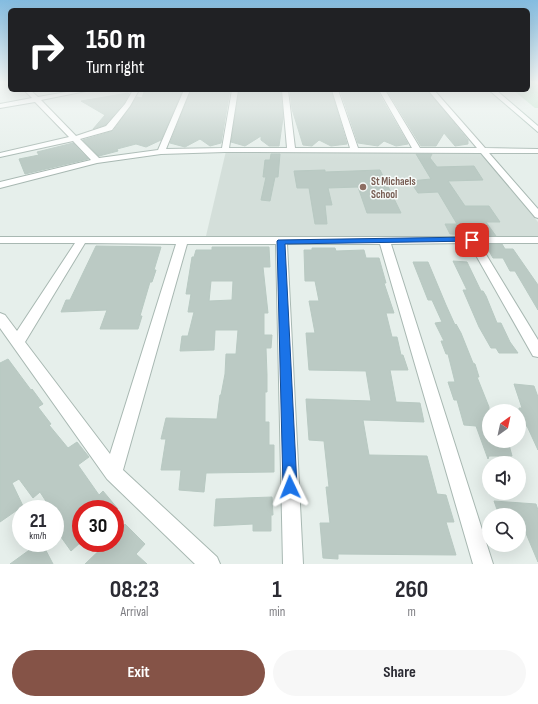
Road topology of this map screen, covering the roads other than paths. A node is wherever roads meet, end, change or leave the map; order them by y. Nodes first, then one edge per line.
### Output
1 (46, 108) edge
2 (125, 108) edge
3 (179, 108) edge
4 (232, 108) edge
5 (288, 108) edge
6 (341, 108) edge
7 (393, 108) edge
8 (448, 108) edge
9 (513, 108) edge
10 (538, 130) edge
11 (76, 138) junction
12 (225, 150) junction
13 (291, 150) junction
14 (355, 150) junction
15 (418, 151) junction
16 (484, 151) junction
17 (538, 151) edge
18 (161, 152) junction
19 (0, 155) edge
20 (97, 161) junction
21 (0, 185) edge
22 (538, 214) edge
23 (0, 240) edge
24 (82, 240) junction
25 (384, 240) junction
26 (472, 240) junction
27 (538, 240) edge
28 (281, 241) junction
29 (182, 242) junction
30 (0, 318) edge
31 (18, 341) junction
32 (538, 352) edge
33 (114, 473) junction
34 (210, 564) edge
35 (293, 564) edge
36 (483, 564) edge

1 - 11 street
2 - 11 street
3 - 18 street
4 - 12 street
5 - 13 street
6 - 14 street
7 - 15 street
8 - 16 street
9 - 10 street
11 - 19 street
11 - 20 street
12 - 13 street
12 - 18 street
13 - 14 street
14 - 15 street
15 - 16 street
16 - 17 street
16 - 22 street
18 - 20 street
20 - 21 street
23 - 24 street
24 - 29 street
24 - 31 street
25 - 26 street
25 - 28 street
25 - 36 street
26 - 27 street
26 - 32 street
28 - 29 street
28 - 35 street
29 - 33 street
30 - 31 street
31 - 33 street
33 - 34 street

